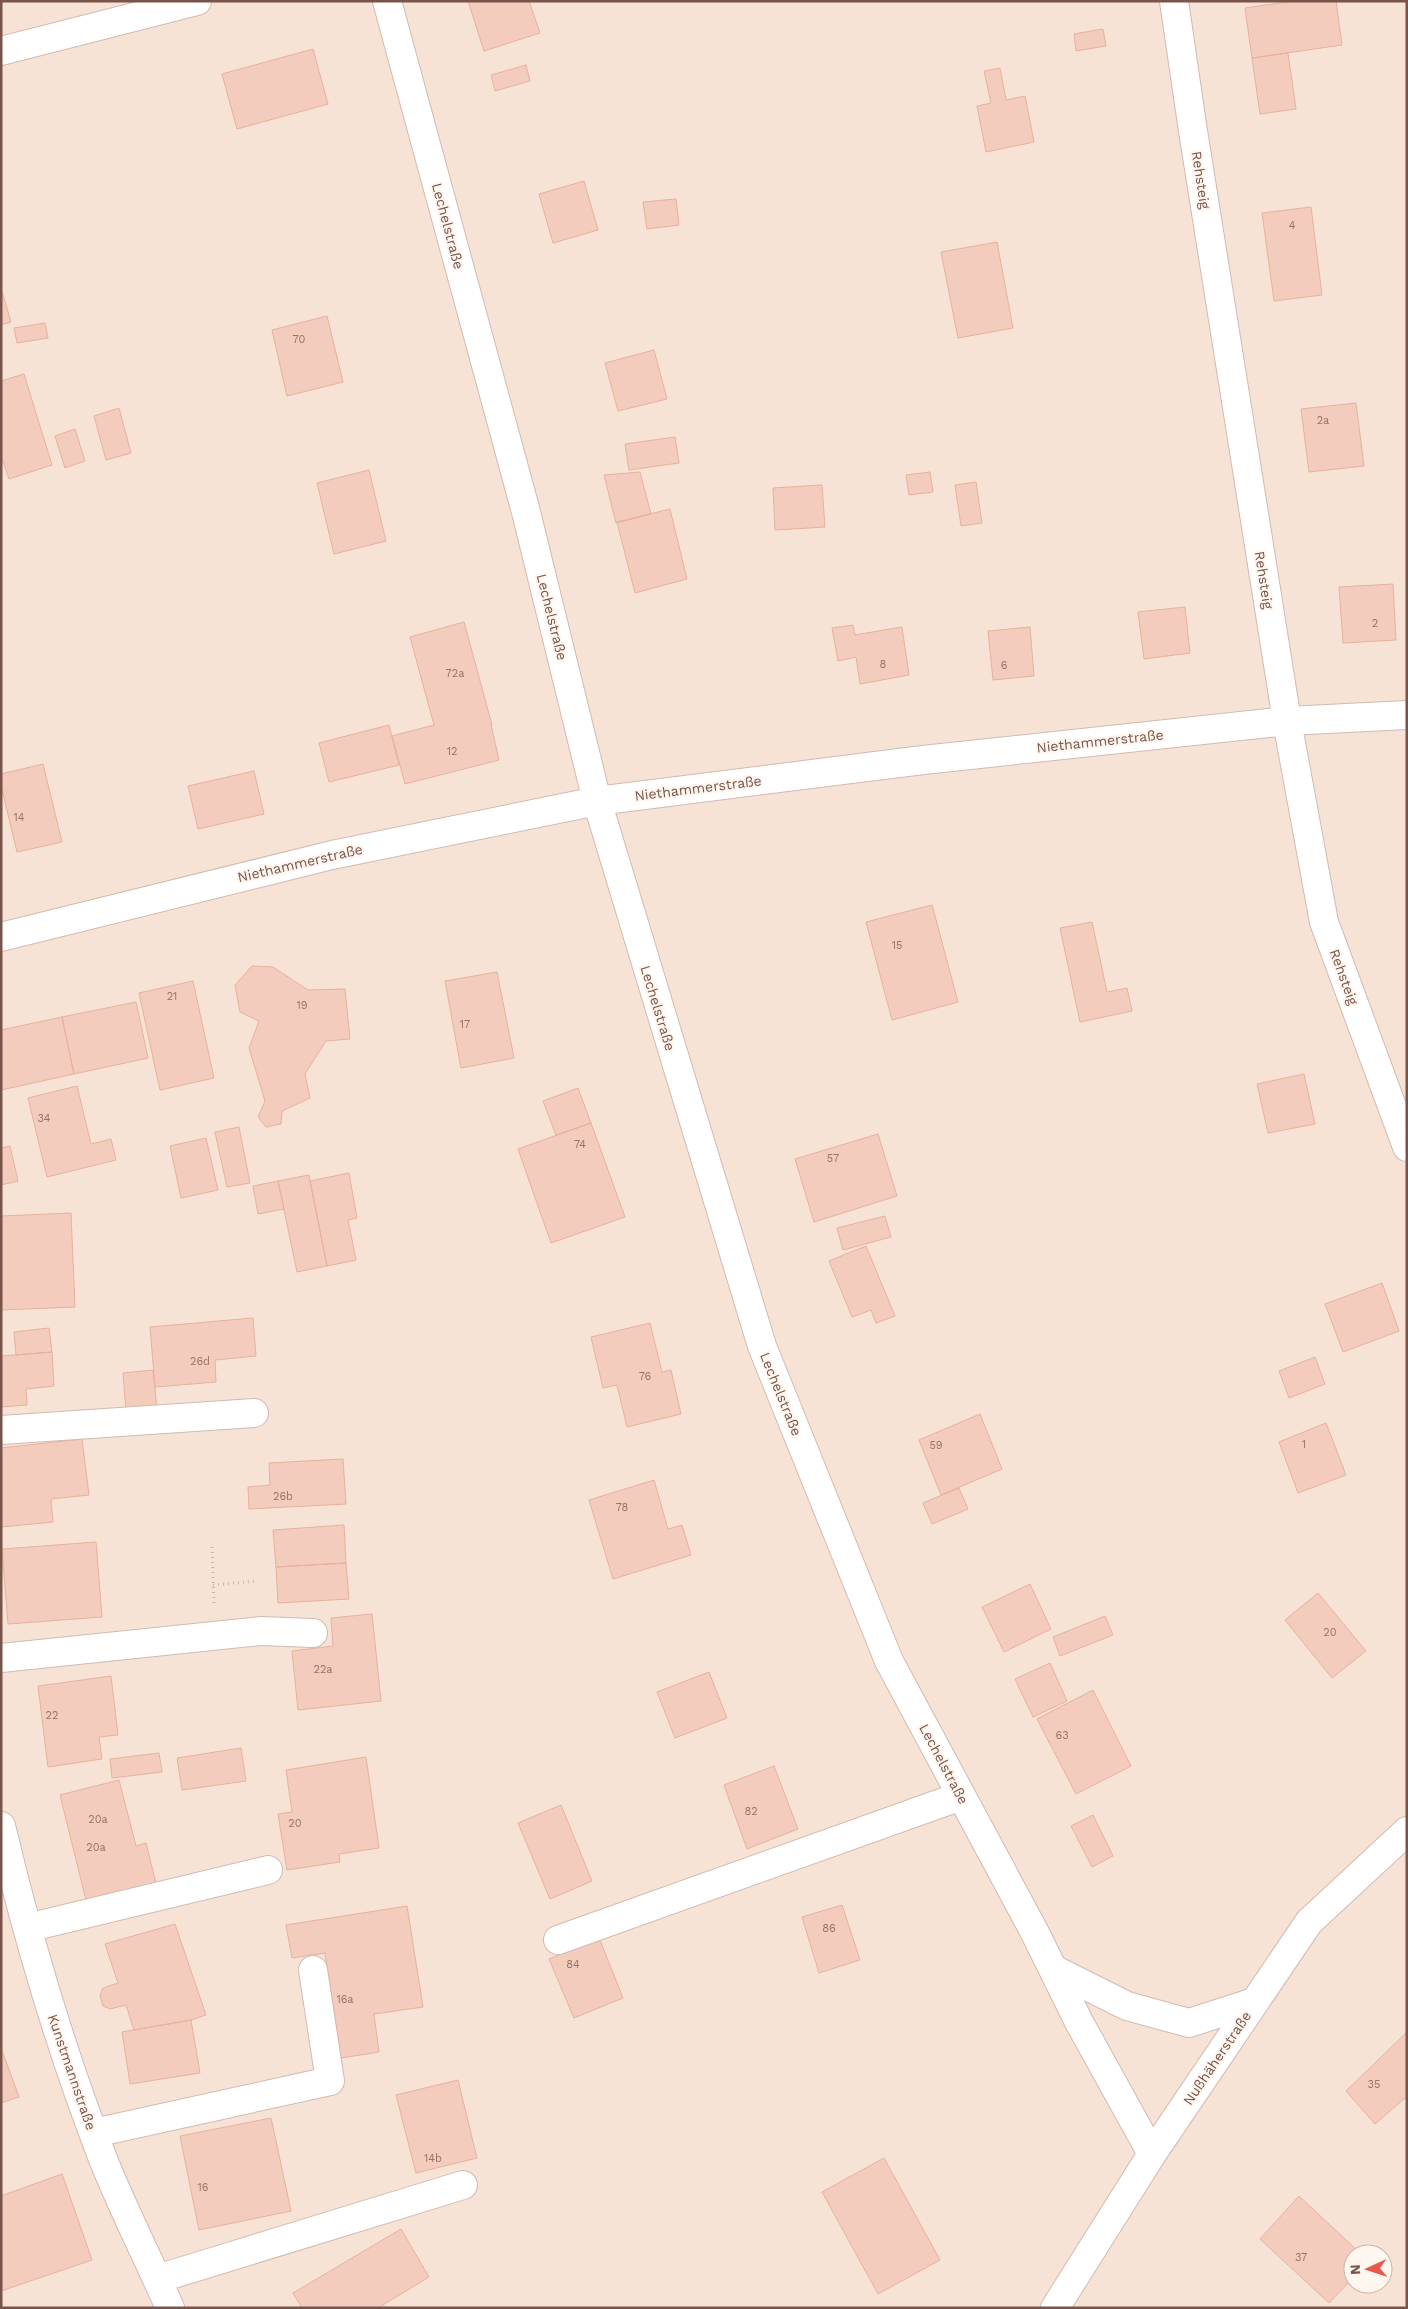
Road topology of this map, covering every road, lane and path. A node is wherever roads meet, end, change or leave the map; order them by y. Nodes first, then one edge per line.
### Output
1 (197, 1) edge
2 (387, 1) edge
3 (1174, 1) edge
4 (1, 51) edge
5 (1407, 715) edge
6 (1287, 721) junction
7 (597, 801) junction
8 (1, 937) edge
9 (1407, 1146) edge
10 (254, 1413) dead end
11 (1, 1430) edge
12 (257, 1582) dead end
13 (213, 1585) dead end
14 (314, 1633) dead end
15 (1, 1658) edge
16 (961, 1796) junction
17 (1, 1826) edge
18 (1407, 1831) edge
19 (268, 1870) dead end
20 (27, 1928) junction
21 (558, 1940) dead end
22 (1053, 1969) junction
23 (313, 1970) dead end
24 (1254, 2002) junction
25 (94, 2133) junction
26 (1152, 2154) junction
27 (463, 2185) dead end
28 (157, 2279) junction
29 (170, 2308) edge
30 (1056, 2308) edge

1 - 4 street
2 - 7 street, Lechelstraße
3 - 6 street, Rehsteig
5 - 6 street, Niethammerstraße
6 - 7 street, Niethammerstraße
6 - 9 street, Rehsteig
7 - 8 street, Niethammerstraße
7 - 16 street, Lechelstraße
10 - 11 street
12 - 13 path
14 - 15 street
16 - 21 street
16 - 22 street, Lechelstraße
17 - 20 street, Kunstmannstraße
18 - 24 street, Nußhäherstraße
19 - 20 street
20 - 25 street, Kunstmannstraße
22 - 24 street
22 - 26 street, Lechelstraße
23 - 25 street
24 - 26 street, Nußhäherstraße
25 - 28 street, Kunstmannstraße
26 - 30 street, Nußhäherstraße
27 - 28 street
28 - 29 street, Kunstmannstraße

